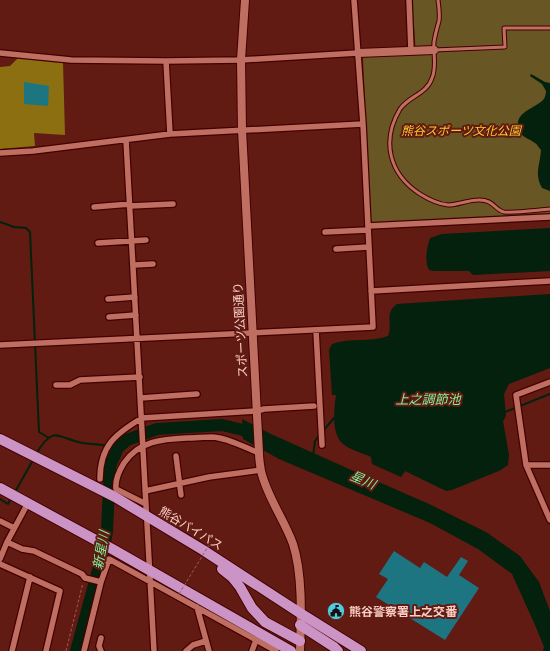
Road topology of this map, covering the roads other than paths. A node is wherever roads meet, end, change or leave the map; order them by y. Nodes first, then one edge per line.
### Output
1 (245, 0) edge
2 (354, 0) edge
3 (409, 0) edge
4 (438, 0) edge
5 (550, 28) edge
6 (434, 50) junction
7 (411, 51) junction
8 (0, 53) edge
9 (358, 53) junction
10 (241, 60) junction
11 (166, 61) junction
12 (363, 124) junction
13 (242, 130) junction
14 (170, 134) junction
15 (126, 140) junction
16 (0, 152) edge
17 (173, 204) dead end
18 (130, 205) junction
19 (94, 207) dead end
20 (550, 209) edge
21 (550, 217) edge
22 (368, 228) junction
23 (325, 232) dead end
24 (146, 240) dead end
25 (132, 241) junction
26 (98, 243) dead end
27 (369, 248) junction
28 (336, 249) dead end
29 (153, 264) dead end
30 (134, 265) junction
31 (550, 281) edge
32 (371, 291) junction
33 (135, 297) junction
34 (108, 299) dead end
35 (136, 315) junction
36 (108, 317) dead end
37 (316, 330) junction
38 (252, 334) junction
39 (138, 338) junction
40 (0, 345) edge
41 (140, 377) junction
42 (550, 382) edge
43 (56, 385) dead end
44 (197, 394) dead end
45 (141, 398) junction
46 (314, 406) dead end
47 (257, 414) junction
48 (142, 418) junction
49 (0, 439) edge
50 (322, 445) dead end
51 (143, 447) junction
52 (259, 453) junction
53 (176, 456) dead end
54 (526, 465) junction
55 (550, 465) edge
56 (261, 470) junction
57 (179, 483) junction
58 (99, 484) junction
59 (145, 491) junction
60 (8, 493) edge
61 (181, 495) dead end
62 (28, 503) junction
63 (146, 504) junction
64 (147, 517) junction
65 (550, 520) edge
66 (0, 521) edge
67 (14, 528) junction
68 (7, 542) junction
69 (196, 546) junction
70 (0, 559) edge
71 (0, 564) edge
72 (149, 569) junction
73 (30, 577) junction
74 (149, 581) junction
75 (101, 582) junction
76 (197, 606) junction
77 (300, 613) junction
78 (300, 625) junction
79 (101, 638) dead end
80 (206, 640) junction
81 (256, 640) junction
82 (300, 646) edge
83 (12, 651) edge
84 (46, 651) edge
85 (84, 651) edge
86 (101, 651) edge
87 (154, 651) edge
88 (186, 651) edge
89 (209, 651) edge
90 (252, 651) edge
91 (276, 651) edge
92 (291, 651) edge
93 (338, 651) edge
94 (361, 651) edge

1 - 10 street, スポーツ公園通り
2 - 9 street
3 - 7 street
4 - 6 lane
5 - 6 lane
6 - 7 street
6 - 20 lane
7 - 9 street
8 - 11 street
9 - 10 street
9 - 12 street
10 - 11 street
10 - 13 street, スポーツ公園通り
11 - 14 street
12 - 13 street
12 - 22 street
13 - 14 street
13 - 38 street, スポーツ公園通り
14 - 15 street
15 - 16 street
15 - 18 street
17 - 18 street
18 - 19 street
18 - 25 street
21 - 22 street
22 - 23 street
22 - 27 street
24 - 25 street
25 - 26 street
25 - 30 street
27 - 28 street
27 - 32 street
29 - 30 street
30 - 33 street
31 - 32 street
32 - 37 street
33 - 34 street
33 - 35 street
35 - 36 street
35 - 39 street
37 - 38 street
37 - 50 street
38 - 39 street
38 - 47 street, スポーツ公園通り
39 - 40 street
39 - 41 street
41 - 43 street
41 - 45 street
42 - 54 street
44 - 45 street
45 - 48 street
46 - 47 street
47 - 48 street
47 - 52 street, スポーツ公園通り
48 - 51 street
48 - 58 street
49 - 58 highway, 熊谷バイパス
51 - 52 street
51 - 59 street
51 - 63 street
52 - 56 street, スポーツ公園通り
53 - 57 street
54 - 55 street
54 - 65 street
56 - 57 street
56 - 77 street, スポーツ公園通り
57 - 59 street
57 - 61 street
58 - 64 highway, 熊谷バイパス
59 - 63 street
60 - 62 highway
62 - 67 street
62 - 72 highway
63 - 64 street
64 - 69 highway, 熊谷バイパス
64 - 72 street
66 - 67 street
67 - 68 street
68 - 70 street
68 - 75 street
69 - 77 highway, 熊谷バイパス
69 - 82 highway
71 - 73 street
72 - 74 street
72 - 92 highway
73 - 83 street
73 - 84 street
74 - 75 street
74 - 76 street
74 - 87 street
75 - 85 street
76 - 80 street
76 - 81 street
77 - 78 street, スポーツ公園通り
77 - 94 highway, 熊谷バイパス
78 - 82 street, スポーツ公園通り
78 - 93 highway
79 - 86 street
80 - 88 street
80 - 89 street
81 - 90 street
81 - 91 street

